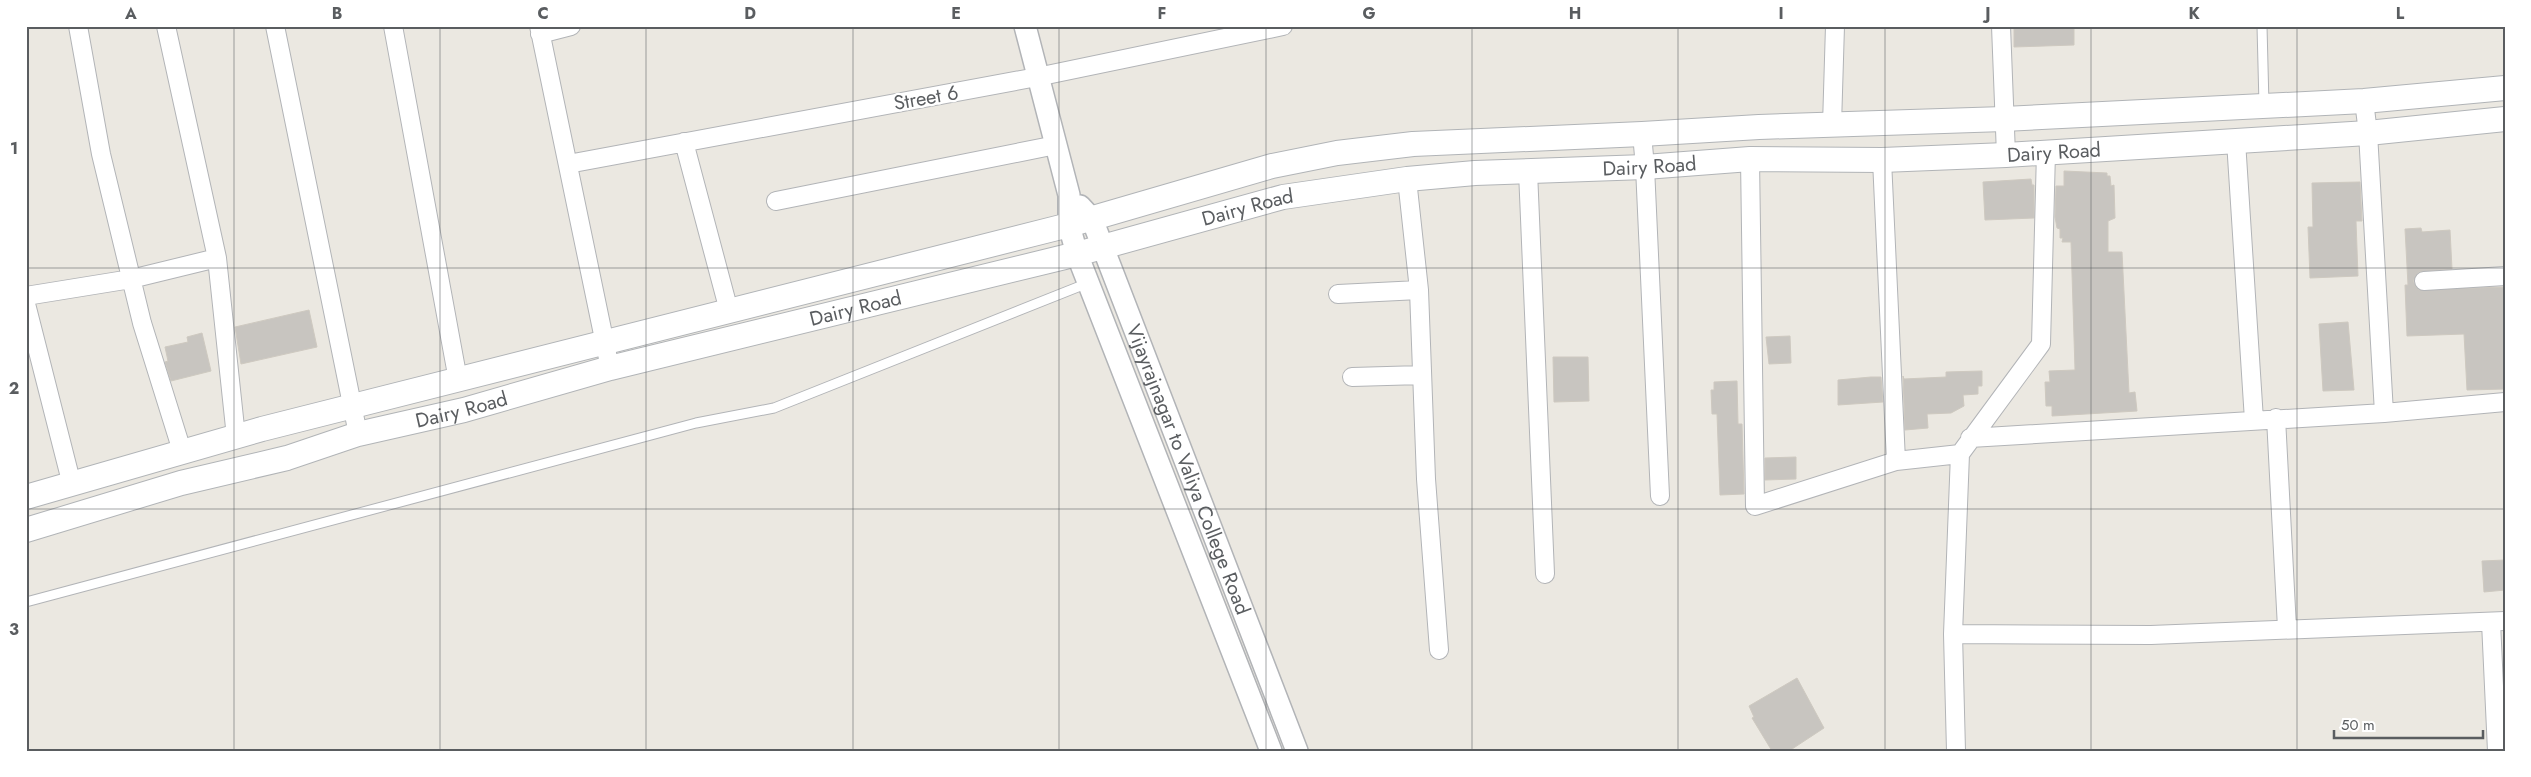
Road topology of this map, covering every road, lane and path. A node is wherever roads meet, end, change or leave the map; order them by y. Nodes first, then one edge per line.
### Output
1 (78, 26) edge
2 (166, 26) edge
3 (275, 26) edge
4 (393, 26) edge
5 (570, 26) edge
6 (1025, 26) edge
7 (1283, 26) edge
8 (1835, 26) edge
9 (2001, 26) edge
10 (2262, 26) edge
11 (540, 30) edge
12 (1038, 77) junction
13 (2505, 88) edge
14 (2364, 101) junction
15 (2264, 105) junction
16 (2004, 119) junction
17 (2505, 119) edge
18 (1832, 124) junction
19 (2368, 133) junction
20 (1642, 134) junction
21 (2236, 141) junction
22 (684, 142) junction
23 (1056, 145) junction
24 (2046, 152) junction
25 (2006, 155) junction
26 (1750, 159) junction
27 (1882, 160) junction
28 (568, 164) junction
29 (1645, 167) junction
30 (1528, 171) junction
31 (1407, 179) junction
32 (1069, 195) junction
33 (776, 201) dead end
34 (1092, 219) junction
35 (1069, 225) junction
36 (1101, 247) junction
37 (1077, 254) junction
38 (217, 258) junction
39 (2505, 276) edge
40 (132, 279) junction
41 (2424, 281) dead end
42 (1088, 283) junction
43 (1419, 290) junction
44 (1338, 294) dead end
45 (26, 296) edge
46 (26, 304) edge
47 (729, 311) junction
48 (606, 342) junction
49 (610, 368) junction
50 (1422, 375) junction
51 (1352, 377) dead end
52 (458, 380) junction
53 (2505, 402) edge
54 (351, 407) junction
55 (2384, 413) junction
56 (2276, 418) junction
57 (2254, 420) junction
58 (358, 434) junction
59 (236, 437) junction
60 (1970, 438) junction
61 (182, 451) junction
62 (1960, 454) junction
63 (1896, 461) junction
64 (72, 485) junction
65 (1660, 496) dead end
66 (26, 497) edge
67 (26, 530) edge
68 (1545, 574) dead end
69 (26, 602) edge
70 (2498, 622) edge
71 (2287, 628) junction
72 (1953, 634) junction
73 (1438, 650) dead end
74 (1271, 751) edge
75 (1298, 751) edge
76 (1956, 751) edge
77 (2497, 751) edge

1 - 40 street
2 - 38 street
3 - 54 street
4 - 52 street
5 - 11 street
6 - 12 street, Vijayrajnagar to Valiya College Road
7 - 12 street, Street 6
8 - 18 street
9 - 16 street
10 - 15 lane
11 - 28 street
12 - 22 street, Street 6
12 - 23 street, Vijayrajnagar to Valiya College Road
13 - 14 main road, Dairy Road
14 - 15 main road, Dairy Road
14 - 19 street
15 - 16 main road, Dairy Road
16 - 18 main road, Dairy Road
16 - 25 street
17 - 19 main road, Dairy Road
18 - 20 main road, Dairy Road
19 - 21 main road, Dairy Road
19 - 55 street
20 - 29 street
20 - 34 main road, Dairy Road
21 - 24 main road, Dairy Road
21 - 57 street
22 - 28 street, Street 6
22 - 47 street
23 - 32 street, Vijayrajnagar to Valiya College Road
23 - 33 street
24 - 25 main road, Dairy Road
24 - 60 street
25 - 27 main road, Dairy Road
26 - 27 main road, Dairy Road
26 - 29 main road, Dairy Road
26 - 63 street
27 - 63 street
28 - 48 street
29 - 30 main road, Dairy Road
29 - 65 street
30 - 31 main road, Dairy Road
30 - 68 street
31 - 36 main road, Dairy Road
31 - 43 street
32 - 34 street, Vijayrajnagar to Valiya College Road
32 - 35 street, Vijayrajnagar to Valiya College Road
34 - 35 main road, Dairy Road
34 - 36 street, Vijayrajnagar to Valiya College Road
35 - 37 street, Vijayrajnagar to Valiya College Road
35 - 47 main road, Dairy Road
36 - 37 main road, Dairy Road
36 - 75 street, Vijayrajnagar to Valiya College Road
37 - 42 street, Vijayrajnagar to Valiya College Road
37 - 49 main road, Dairy Road
38 - 40 street
38 - 59 street
39 - 41 street
40 - 45 street
40 - 61 street
42 - 69 lane
42 - 74 street, Vijayrajnagar to Valiya College Road
43 - 44 street
43 - 50 street
46 - 64 street
47 - 48 main road, Dairy Road
48 - 49 street
48 - 52 main road, Dairy Road
49 - 58 main road, Dairy Road
50 - 51 street
50 - 73 street
52 - 54 main road, Dairy Road
53 - 55 street
54 - 58 street
54 - 59 main road, Dairy Road
55 - 56 street
56 - 57 street
56 - 71 street
57 - 60 street
58 - 67 main road, Dairy Road
59 - 61 main road, Dairy Road
60 - 62 street
61 - 64 main road, Dairy Road
62 - 63 street
62 - 72 street
64 - 66 main road, Dairy Road
70 - 71 street
70 - 77 street
71 - 72 street
72 - 76 street

